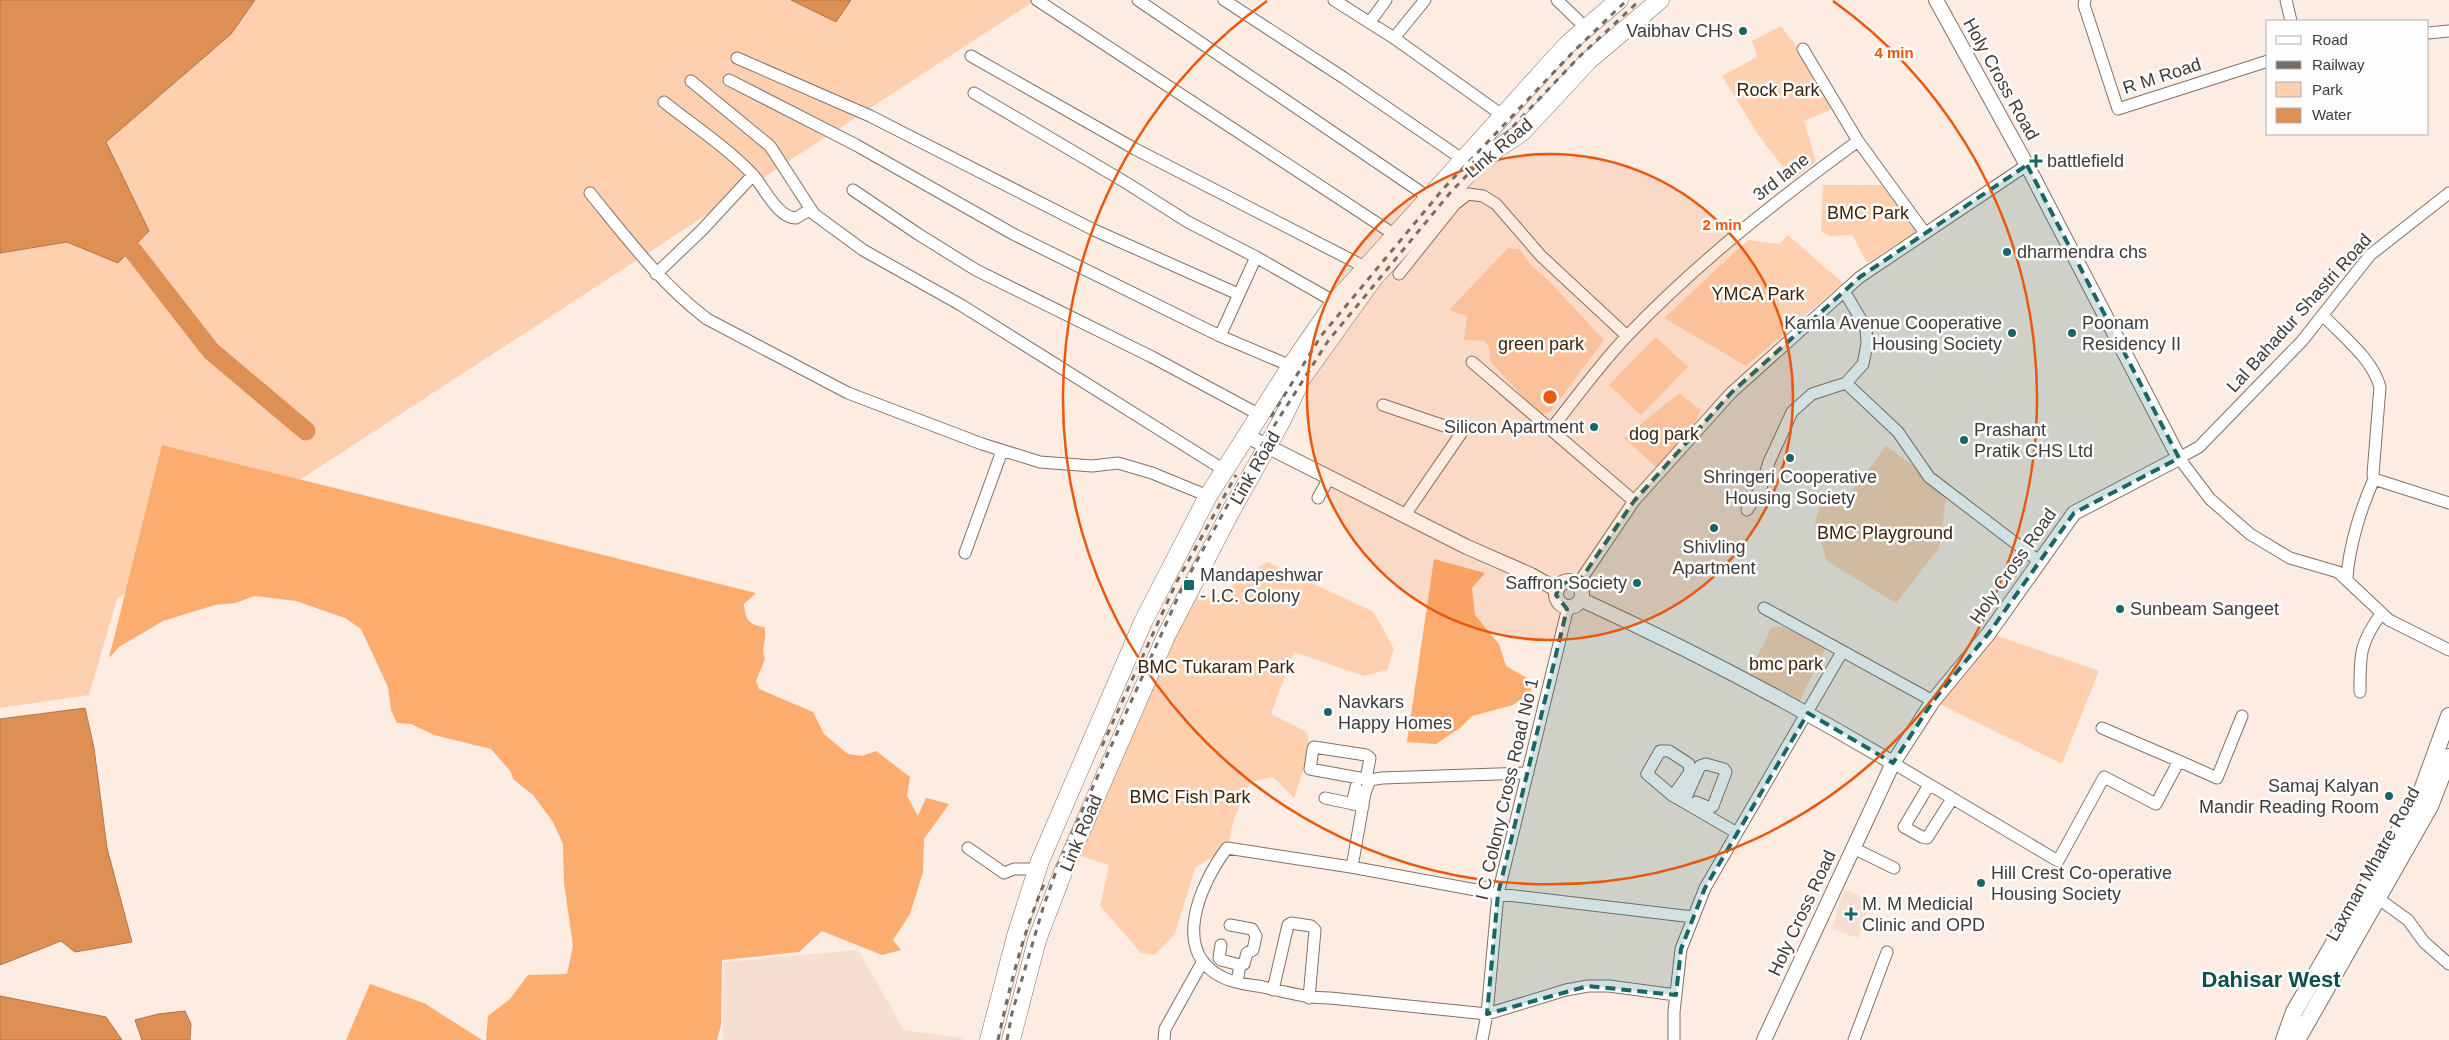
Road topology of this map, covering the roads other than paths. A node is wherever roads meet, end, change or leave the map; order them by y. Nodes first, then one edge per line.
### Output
1 (1037, 0) edge
2 (1138, 0) edge
3 (1224, 0) edge
4 (1334, 0) edge
5 (1386, 0) edge
6 (1425, 0) edge
7 (1557, 0) edge
8 (1660, 0) edge
9 (1936, 0) edge
10 (2085, 0) edge
11 (2286, 0) edge
12 (1612, 2) edge
13 (2292, 20) edge
14 (1370, 22) junction
15 (1586, 28) junction
16 (2449, 31) edge
17 (2429, 33) edge
18 (1394, 38) junction
19 (1803, 49) dead end
20 (971, 56) dead end
21 (737, 58) dead end
22 (2266, 62) edge
23 (729, 80) dead end
24 (691, 81) dead end
25 (974, 93) dead end
26 (664, 102) dead end
27 (1502, 115) junction
28 (1858, 141) junction
29 (1462, 159) junction
30 (2027, 165) junction
31 (753, 176) junction
32 (853, 190) dead end
33 (590, 193) dead end
34 (2449, 193) edge
35 (1428, 197) junction
36 (811, 210) junction
37 (1925, 233) junction
38 (1394, 235) junction
39 (1256, 256) junction
40 (1365, 267) junction
41 (656, 274) junction
42 (1399, 274) dead end
43 (1844, 291) junction
44 (1238, 294) junction
45 (1335, 302) junction
46 (2323, 315) junction
47 (1220, 336) junction
48 (1627, 336) junction
49 (1472, 362) dead end
50 (1291, 366) junction
51 (1846, 383) junction
52 (1383, 405) dead end
53 (1260, 415) junction
54 (1551, 429) junction
55 (1247, 436) junction
56 (1267, 447) junction
57 (1002, 450) junction
58 (2179, 458) junction
59 (1224, 470) junction
60 (1327, 476) junction
61 (2374, 479) junction
62 (1208, 496) junction
63 (1316, 496) dead end
64 (1634, 501) junction
65 (2449, 503) edge
66 (1747, 510) dead end
67 (1405, 515) junction
68 (965, 553) dead end
69 (2040, 562) junction
70 (2347, 578) junction
71 (1578, 584) junction
72 (1556, 589) junction
73 (1582, 600) junction
74 (1568, 607) junction
75 (1764, 608) dead end
76 (2381, 614) junction
77 (2449, 650) edge
78 (1842, 652) junction
79 (2360, 692) dead end
80 (1933, 702) junction
81 (1808, 713) junction
82 (2242, 716) dead end
83 (2449, 716) edge
84 (2102, 728) dead end
85 (2446, 734) edge
86 (2449, 757) edge
87 (2179, 761) junction
88 (1893, 764) junction
89 (1528, 773) junction
90 (1368, 780) junction
91 (1929, 785) junction
92 (1356, 787) dead end
93 (1673, 796) dead end
94 (1325, 798) dead end
95 (1952, 799) junction
96 (1358, 805) junction
97 (1737, 833) junction
98 (968, 848) dead end
99 (1853, 848) junction
100 (1352, 867) junction
101 (1894, 868) dead end
102 (1038, 869) junction
103 (1498, 894) junction
104 (2371, 894) junction
105 (1693, 917) junction
106 (1230, 925) dead end
107 (1221, 946) dead end
108 (1887, 952) dead end
109 (1203, 961) junction
110 (2449, 964) edge
111 (1240, 965) junction
112 (1237, 982) junction
113 (1273, 990) junction
114 (1676, 994) junction
115 (1310, 998) junction
116 (1487, 1014) junction
117 (1164, 1035) edge
118 (989, 1040) edge
119 (1011, 1040) edge
120 (1482, 1040) edge
121 (1674, 1040) edge
122 (1764, 1040) edge
123 (1854, 1040) edge
124 (2284, 1040) edge
125 (2298, 1040) edge

1 - 38 street
2 - 35 street
3 - 29 street
4 - 14 street
5 - 14 street
6 - 18 street
7 - 15 street
8 - 56 main road, Link Road
9 - 30 street, Holy Cross Road
10 - 22 street, R M Road
11 - 13 street
12 - 15 main road, Link Road
14 - 18 street
15 - 27 main road, Link Road
16 - 17 street
18 - 27 street
19 - 28 street
20 - 40 street
21 - 44 street
23 - 47 street
24 - 36 street
25 - 39 street
26 - 31 street
27 - 29 main road, Link Road
28 - 37 street
28 - 48 street, 3rd lane
29 - 35 main road, Link Road
30 - 37 street
30 - 58 street, Holy Cross Road
31 - 36 street
31 - 41 street
32 - 53 street
33 - 41 street
34 - 46 street, Lal Bahadur Shastri Road
35 - 38 main road, Link Road
36 - 59 street
37 - 43 street
38 - 40 main road, Link Road
39 - 44 street
39 - 45 street
40 - 45 main road, Link Road
41 - 57 street
42 - 48 street
43 - 51 street
43 - 64 street
44 - 47 street
45 - 50 main road, Link Road
46 - 58 street, Lal Bahadur Shastri Road
46 - 61 street
47 - 50 street
48 - 54 street, 3rd lane
49 - 54 street
50 - 53 main road, Link Road
51 - 66 street
51 - 69 street
52 - 67 street
53 - 55 main road, Link Road
54 - 64 street
55 - 56 street
55 - 59 main road, Link Road
56 - 60 street
56 - 119 main road, Link Road
57 - 62 street
57 - 68 street
58 - 69 street, Holy Cross Road
58 - 70 street
59 - 62 main road, Link Road
60 - 63 street
60 - 67 street
61 - 65 street
61 - 70 street
62 - 102 main road, Link Road
64 - 71 street
67 - 72 street
69 - 80 street, Holy Cross Road
70 - 76 street
71 - 72 street
71 - 73 street
72 - 74 street
73 - 74 street
73 - 81 street
74 - 89 street, I C Colony Cross Road No 1
75 - 78 street
76 - 77 street
76 - 79 street
78 - 80 street
78 - 81 street
80 - 88 street, Holy Cross Road
81 - 88 street
81 - 97 street
82 - 87 street
83 - 85 main road, Laxman Mhatre Road
84 - 87 street
85 - 104 main road, Laxman Mhatre Road
86 - 104 main road, Laxman Mhatre Road
87 - 95 street
88 - 91 street
88 - 99 street, Holy Cross Road
89 - 90 street
89 - 103 street, I C Colony Cross Road No 1
90 - 90 street
90 - 96 street
91 - 95 street
91 - 95 street
92 - 96 street
93 - 97 street
94 - 96 street
96 - 100 street
97 - 105 street
98 - 102 street
99 - 101 street
99 - 122 street, Holy Cross Road
100 - 103 street
100 - 109 street
102 - 118 main road, Link Road
103 - 105 street
103 - 116 street, I C Colony Cross Road No 1
104 - 110 street
104 - 124 main road, Laxman Mhatre Road
104 - 125 main road, Laxman Mhatre Road
105 - 114 street
106 - 111 street
107 - 111 street
108 - 123 street
109 - 112 street
109 - 117 street
111 - 112 street
112 - 113 street
113 - 115 street
113 - 115 street
114 - 116 street
114 - 121 street
115 - 116 street
116 - 120 street, I C Colony Cross Road No 1

